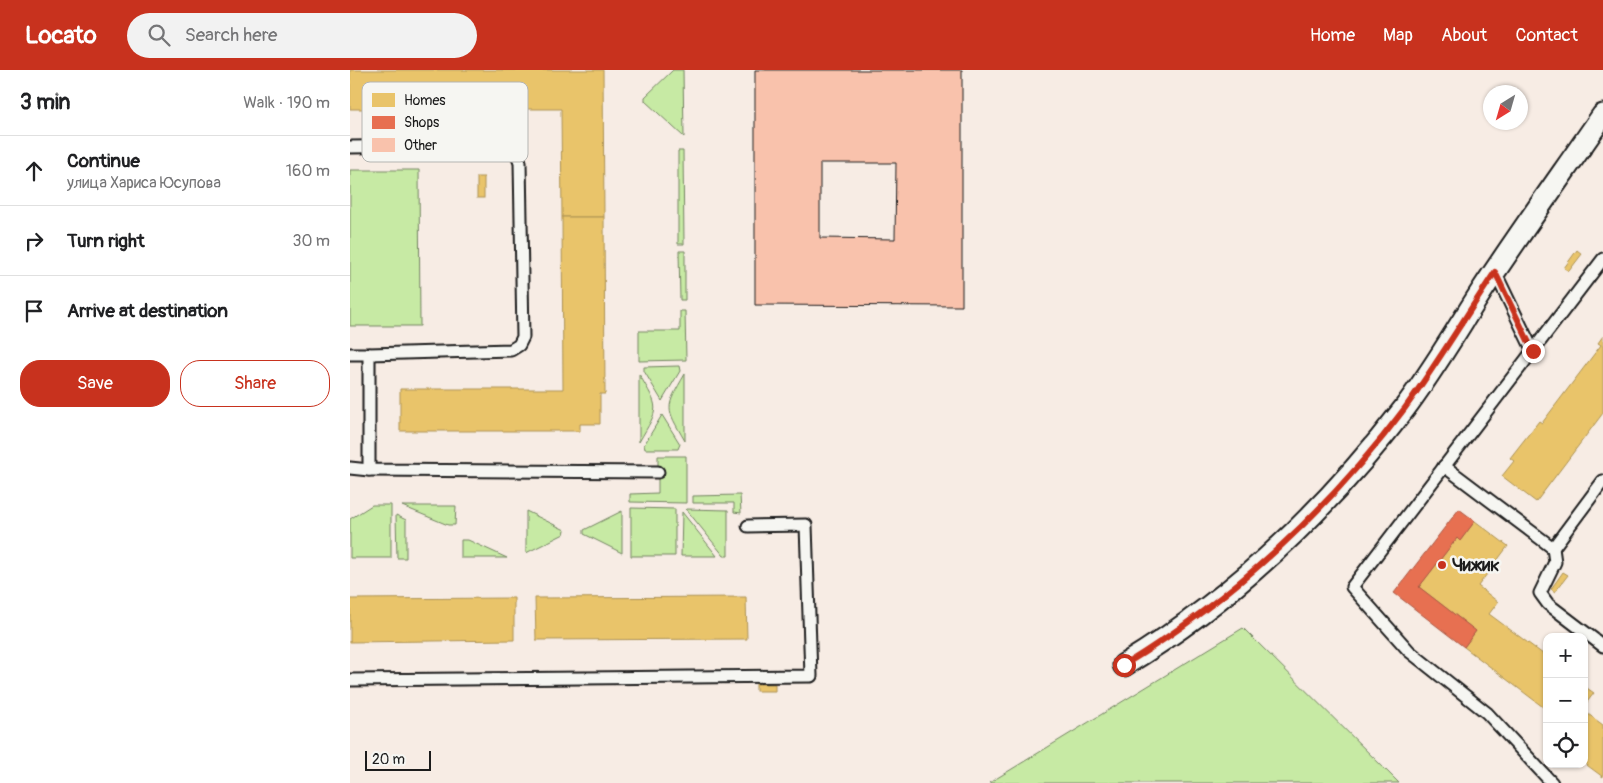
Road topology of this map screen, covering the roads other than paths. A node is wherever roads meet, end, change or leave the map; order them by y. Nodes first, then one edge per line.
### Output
1 (1603, 115) edge
2 (520, 162) edge
3 (1603, 259) edge
4 (1495, 272) junction
5 (1533, 351) junction
6 (350, 354) edge
7 (369, 354) junction
8 (1444, 466) junction
9 (350, 468) edge
10 (368, 470) junction
11 (658, 472) dead end
12 (1603, 481) edge
13 (748, 526) dead end
14 (1554, 548) junction
15 (1603, 646) edge
16 (1124, 665) dead end
17 (350, 680) edge
18 (1552, 783) edge

1 - 4 street
2 - 7 lane
3 - 5 lane
4 - 5 lane
4 - 16 street
5 - 8 lane
6 - 7 lane
7 - 10 lane
8 - 14 lane
8 - 18 lane
9 - 10 lane
10 - 11 lane
12 - 14 lane
13 - 17 lane
14 - 15 lane

